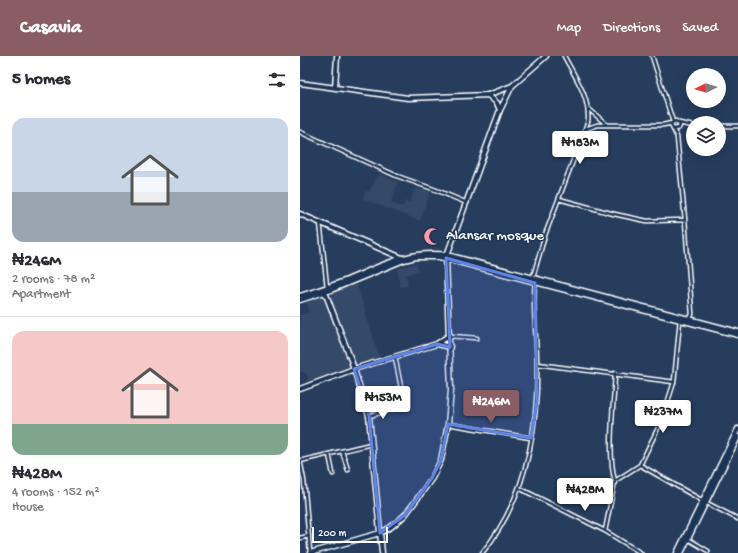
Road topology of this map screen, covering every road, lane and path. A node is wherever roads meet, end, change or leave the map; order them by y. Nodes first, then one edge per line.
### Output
1 (337, 56) edge
2 (546, 56) edge
3 (564, 56) edge
4 (652, 56) edge
5 (300, 83) edge
6 (512, 86) junction
7 (335, 88) junction
8 (488, 95) junction
9 (589, 109) junction
10 (500, 110) junction
11 (675, 122) junction
12 (606, 125) junction
13 (663, 125) junction
14 (686, 126) edge
15 (686, 126) edge
16 (726, 126) edge
17 (738, 126) edge
18 (675, 128) junction
19 (586, 129) junction
20 (300, 132) edge
21 (559, 199) junction
22 (467, 203) junction
23 (300, 214) edge
24 (686, 220) junction
25 (320, 222) junction
26 (447, 257) junction
27 (402, 258) junction
28 (533, 278) junction
29 (535, 283) junction
30 (327, 287) junction
31 (324, 292) junction
32 (300, 296) edge
33 (300, 300) edge
34 (690, 319) junction
35 (680, 320) junction
36 (738, 332) edge
37 (450, 335) junction
38 (738, 335) edge
39 (477, 338) dead end
40 (438, 344) junction
41 (450, 347) junction
42 (394, 357) junction
43 (537, 364) junction
44 (354, 369) junction
45 (615, 373) junction
46 (674, 382) junction
47 (300, 388) edge
48 (387, 395) dead end
49 (393, 409) dead end
50 (369, 416) junction
51 (448, 424) junction
52 (738, 429) edge
53 (738, 437) edge
54 (531, 438) junction
55 (371, 444) junction
56 (342, 451) junction
57 (329, 454) junction
58 (300, 460) edge
59 (640, 465) junction
60 (348, 470) dead end
61 (333, 474) dead end
62 (615, 481) junction
63 (519, 488) junction
64 (704, 502) junction
65 (738, 518) edge
66 (605, 531) junction
67 (380, 533) junction
68 (309, 536) junction
69 (300, 538) edge
70 (688, 540) junction
71 (324, 551) edge
72 (708, 551) dead end
73 (310, 553) edge
74 (382, 553) edge
75 (482, 553) edge
76 (642, 553) edge
77 (677, 553) edge
78 (681, 553) edge

1 - 7 street
2 - 6 street
3 - 9 street
4 - 11 street
5 - 7 street
6 - 8 street
6 - 10 street
7 - 8 street
8 - 10 street
9 - 12 street
9 - 19 street
10 - 22 street
11 - 13 street
11 - 14 street
11 - 18 street
11 - 18 street
12 - 13 street
12 - 19 street
13 - 18 street
15 - 18 street
16 - 17 street
18 - 24 street
19 - 21 street
20 - 22 street
21 - 24 street
21 - 28 street
22 - 26 street
23 - 25 street
24 - 34 street
25 - 27 street
25 - 30 street
26 - 27 street
26 - 28 street
26 - 29 street
26 - 31 street
26 - 37 street
27 - 30 street
28 - 34 street
29 - 35 street
29 - 43 street
30 - 32 street
31 - 33 street
31 - 44 street
34 - 36 street
35 - 38 street
35 - 46 street
37 - 39 street
37 - 40 street
37 - 41 street
40 - 41 street
40 - 42 street
41 - 51 street
42 - 44 street
42 - 48 street
43 - 45 street
43 - 54 street
44 - 47 street
44 - 50 street
45 - 46 street
45 - 62 street
46 - 59 street
49 - 50 street
50 - 55 street
51 - 54 street
51 - 67 street
52 - 64 street
53 - 64 street
54 - 63 street
55 - 56 street
55 - 67 street
56 - 57 street
56 - 60 street
57 - 58 street
57 - 61 street
58 - 68 street
59 - 62 street
59 - 64 street
62 - 66 street
63 - 66 street
63 - 75 street
64 - 65 street
64 - 70 street
64 - 77 street
66 - 76 street
67 - 71 street
67 - 74 street
68 - 69 street
68 - 73 street
70 - 72 street
70 - 78 street
71 - 73 street

